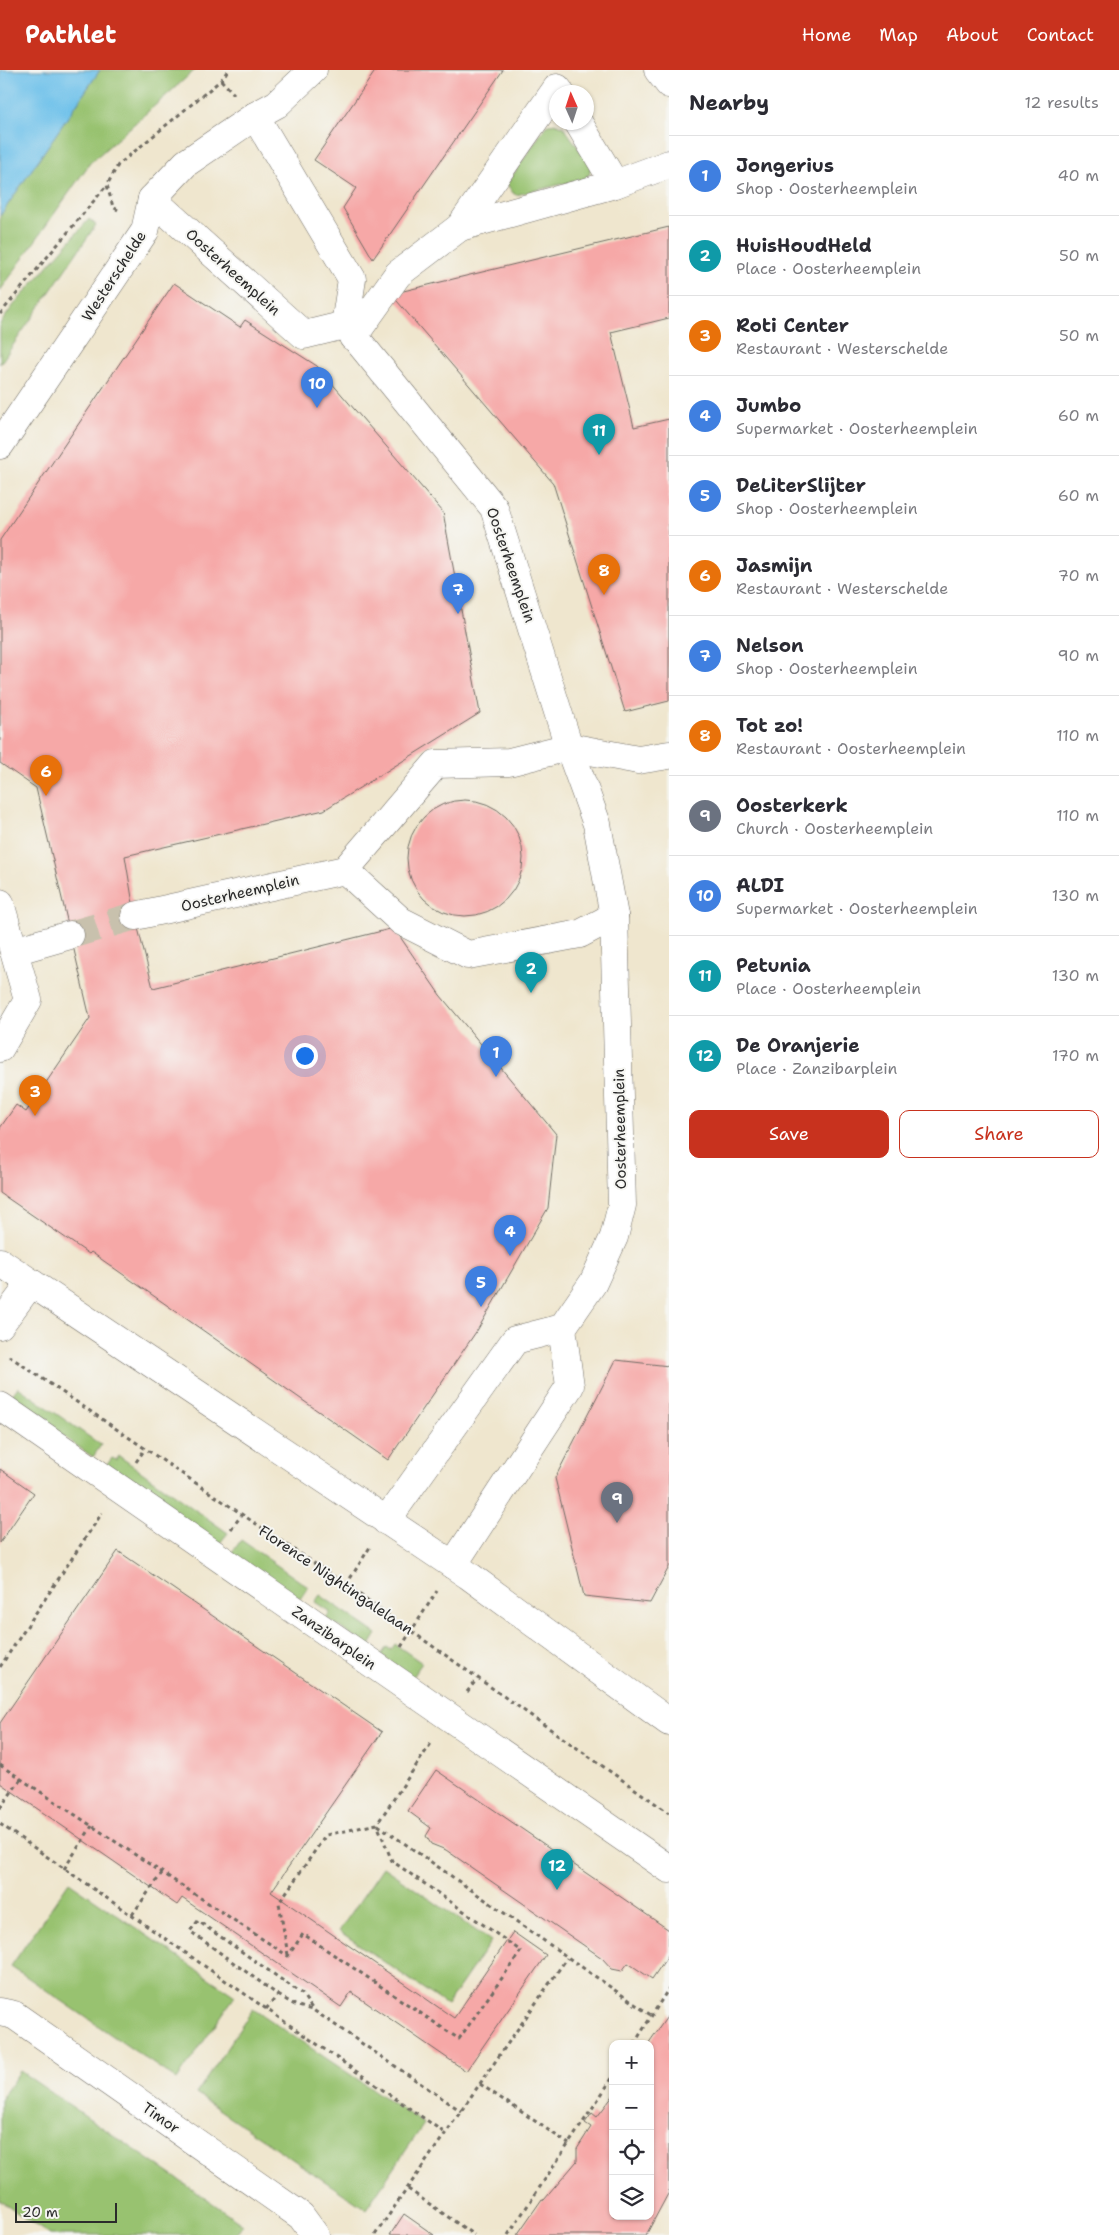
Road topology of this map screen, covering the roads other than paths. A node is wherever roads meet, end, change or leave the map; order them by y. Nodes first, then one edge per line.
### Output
1 (313, 70) edge
2 (658, 70) edge
3 (669, 84) edge
4 (549, 99) edge
5 (255, 116) junction
6 (583, 130) edge
7 (669, 164) edge
8 (615, 184) junction
9 (152, 200) junction
10 (460, 227) junction
11 (349, 331) junction
12 (0, 445) edge
13 (570, 747) junction
14 (669, 755) edge
15 (345, 870) junction
16 (0, 904) edge
17 (135, 916) tunnel mouth
18 (614, 916) junction
19 (70, 935) tunnel mouth
20 (14, 951) junction
21 (0, 1048) edge
22 (0, 1262) edge
23 (31, 1283) junction
24 (0, 1325) edge
25 (562, 1328) junction
26 (0, 1406) edge
27 (386, 1521) junction
28 (453, 1565) junction
29 (669, 1722) edge
30 (669, 1869) edge
31 (0, 2012) edge
32 (315, 2235) edge

1 - 5 street, Westerschelde
2 - 3 street
4 - 10 street
5 - 9 street, Westerschelde
5 - 11 street
6 - 8 street
7 - 8 street
8 - 10 street
9 - 11 street, Oosterheemplein
9 - 12 street, Westerschelde
10 - 11 street
11 - 13 street, Oosterheemplein
13 - 14 street
13 - 15 street
13 - 18 street, Oosterheemplein
15 - 17 street, Oosterheemplein
15 - 18 street
16 - 20 street
18 - 25 street, Oosterheemplein
19 - 20 street
20 - 21 street
22 - 23 street
23 - 24 street
23 - 27 street
25 - 27 street
25 - 28 street
26 - 30 street, Zanzibarplein
27 - 28 street
28 - 29 street
31 - 32 street, Timor

